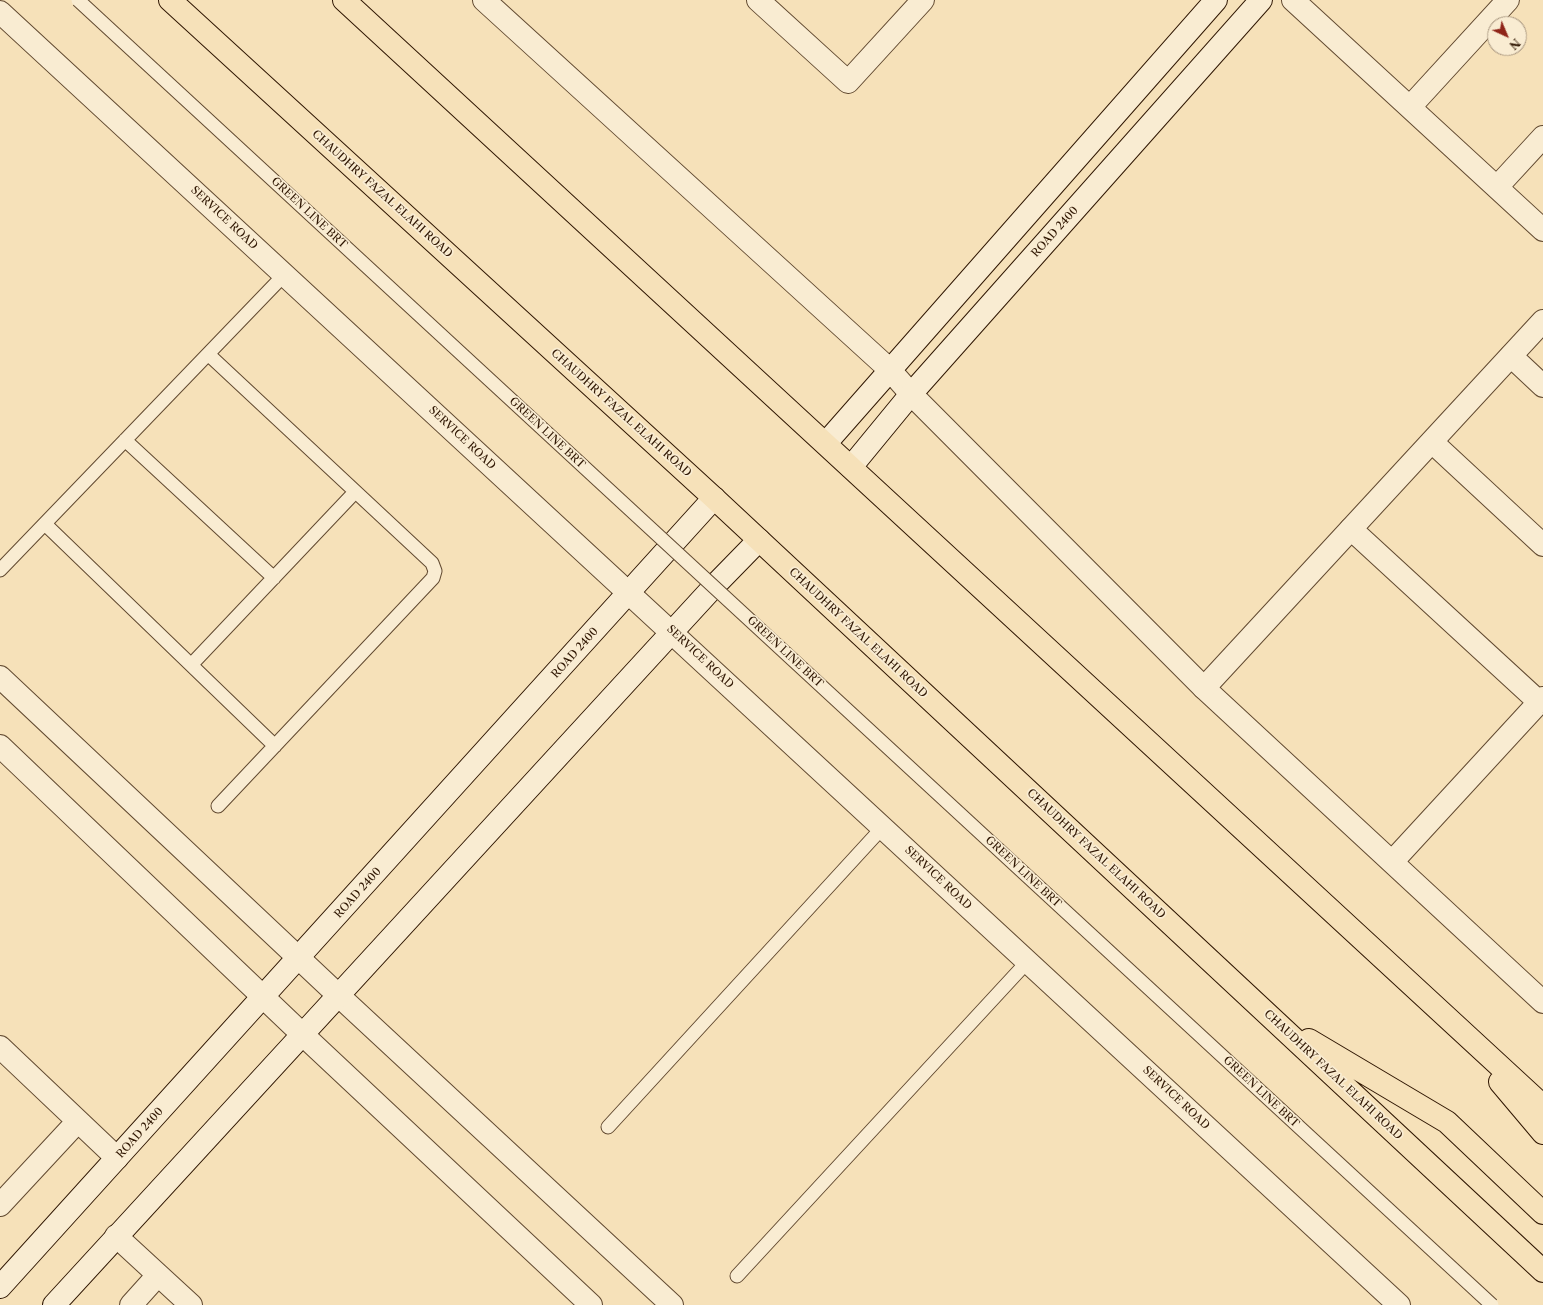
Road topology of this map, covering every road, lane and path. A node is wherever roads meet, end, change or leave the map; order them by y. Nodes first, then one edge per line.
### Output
1 (78, 0) edge
2 (344, 0) edge
3 (484, 0) edge
4 (758, 0) edge
5 (923, 0) edge
6 (1216, 0) edge
7 (1261, 0) edge
8 (1293, 0) edge
9 (1508, 0) edge
10 (173, 2) edge
11 (0, 12) edge
12 (1410, 107) junction
13 (1543, 137) edge
14 (1497, 187) junction
15 (1543, 230) edge
16 (285, 274) junction
17 (1543, 321) edge
18 (208, 354) junction
19 (1511, 356) junction
20 (889, 369) junction
21 (1543, 386) edge
22 (911, 394) junction
23 (125, 440) junction
24 (1432, 442) junction
25 (826, 443) junction
26 (851, 466) junction
27 (356, 492) junction
28 (714, 498) junction
29 (45, 524) junction
30 (1351, 529) junction
31 (759, 540) junction
32 (1543, 545) edge
33 (0, 570) edge
34 (274, 578) junction
35 (630, 592) junction
36 (672, 631) junction
37 (191, 665) junction
38 (0, 677) edge
39 (1204, 688) junction
40 (1541, 700) edge
41 (0, 746) edge
42 (275, 746) junction
43 (218, 806) dead end
44 (883, 827) junction
45 (1392, 862) junction
46 (299, 958) junction
47 (1028, 961) junction
48 (338, 995) junction
49 (263, 997) junction
50 (1543, 1002) edge
51 (1443, 1014) junction
52 (1272, 1018) junction
53 (302, 1034) junction
54 (0, 1047) edge
55 (1543, 1106) edge
56 (78, 1121) junction
57 (608, 1127) dead end
58 (1543, 1133) edge
59 (117, 1158) junction
60 (0, 1205) edge
61 (1543, 1213) edge
62 (116, 1236) junction
63 (1543, 1271) edge
64 (158, 1275) junction
65 (737, 1276) dead end
66 (0, 1287) edge
67 (54, 1305) edge
68 (131, 1305) edge
69 (191, 1305) edge
70 (591, 1305) edge
71 (672, 1305) edge
72 (1399, 1305) edge
73 (1492, 1305) edge

1 - 73 lane, GREEN LINE BRT, bridge
2 - 25 main road
3 - 20 street
4 - 5 street
6 - 20 street
7 - 22 street, ROAD 2400
8 - 12 street
9 - 12 street
10 - 28 main road, CHAUDHRY FAZAL ELAHI ROAD
11 - 16 street, SERVICE ROAD
12 - 14 street
13 - 14 street
14 - 15 street
16 - 18 lane
16 - 35 street, SERVICE ROAD
17 - 19 street
18 - 23 lane
18 - 27 lane
19 - 21 street
19 - 24 street
20 - 22 street
20 - 25 street
22 - 26 street, ROAD 2400
22 - 39 street
23 - 29 lane
23 - 34 lane
24 - 30 street
24 - 32 street
25 - 26 main road
26 - 51 main road
27 - 34 lane
27 - 42 lane
28 - 31 main road, CHAUDHRY FAZAL ELAHI ROAD
28 - 35 street, ROAD 2400
29 - 33 lane
29 - 37 lane
30 - 39 street
30 - 40 street
31 - 36 street
31 - 52 main road, CHAUDHRY FAZAL ELAHI ROAD
34 - 37 lane
35 - 36 street, SERVICE ROAD
35 - 46 street, ROAD 2400
36 - 44 street, SERVICE ROAD
36 - 48 street
37 - 42 lane
38 - 46 street
39 - 45 street
40 - 45 street
41 - 49 street
42 - 43 lane
44 - 47 street, SERVICE ROAD
44 - 57 lane
45 - 50 street
46 - 48 street
46 - 49 street, ROAD 2400
47 - 65 lane
47 - 72 street, SERVICE ROAD
48 - 53 street
48 - 71 street
49 - 53 street
49 - 59 street, ROAD 2400
51 - 55 main road
51 - 58 main road
52 - 61 main road
52 - 63 main road, CHAUDHRY FAZAL ELAHI ROAD
53 - 62 street
53 - 70 street
54 - 56 street
56 - 59 street
56 - 60 street
59 - 66 street, ROAD 2400
62 - 64 street
62 - 67 street
64 - 68 street
64 - 69 street

